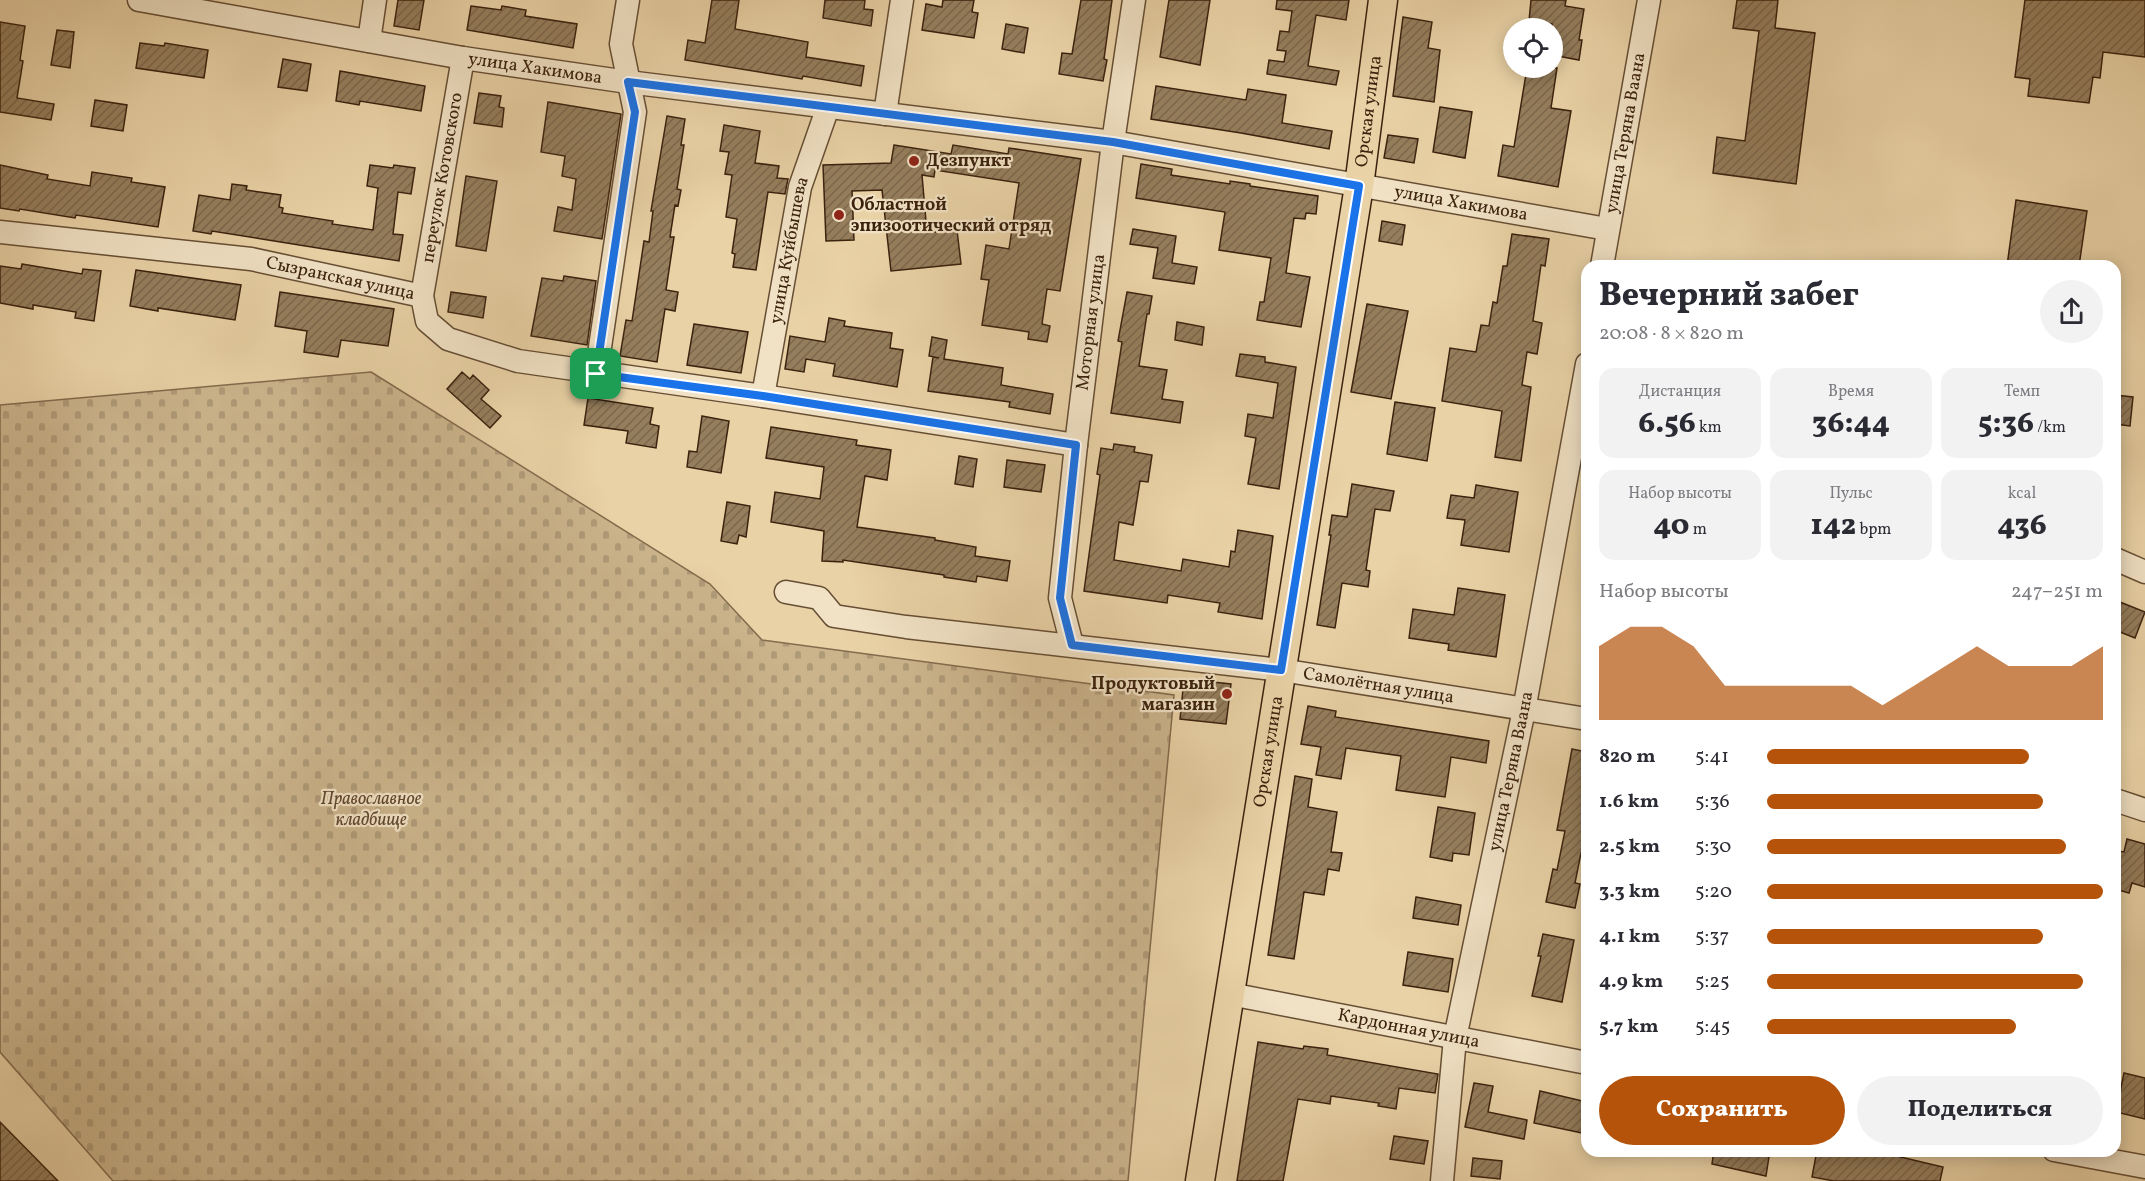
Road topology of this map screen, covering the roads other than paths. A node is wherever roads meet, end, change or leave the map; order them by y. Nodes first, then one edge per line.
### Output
1 (139, 0) edge
2 (375, 0) edge
3 (628, 0) edge
4 (902, 0) edge
5 (1134, 0) edge
6 (1383, 0) edge
7 (1649, 0) edge
8 (369, 42) junction
9 (463, 58) junction
10 (628, 82) junction
11 (828, 107) junction
12 (885, 114) junction
13 (1113, 142) junction
14 (1359, 186) junction
15 (1607, 229) junction
16 (0, 232) edge
17 (1603, 260) edge
18 (422, 296) junction
19 (596, 374) junction
20 (763, 396) junction
21 (1581, 402) edge
22 (1076, 445) junction
23 (2121, 562) edge
24 (2145, 572) edge
25 (786, 592) dead end
26 (1072, 645) junction
27 (1281, 670) junction
28 (1524, 710) junction
29 (1581, 718) edge
30 (2121, 802) edge
31 (2145, 810) edge
32 (1230, 994) junction
33 (1455, 1038) junction
34 (1581, 1062) edge
35 (2091, 1157) edge
36 (2145, 1167) edge
37 (1200, 1181) edge
38 (1442, 1181) edge

1 - 8 street, улица Хакимова
2 - 8 street
3 - 10 street
4 - 12 street
5 - 13 street, Моторная улица
6 - 14 main road, Орская улица
7 - 15 street, улица Теряна Ваана
8 - 9 street, улица Хакимова
9 - 10 street, улица Хакимова
9 - 18 street, переулок Котовского
10 - 11 street, улица Хакимова
10 - 19 street
11 - 12 street, улица Хакимова
11 - 20 street, улица Куйбышева
12 - 13 street, улица Хакимова
13 - 14 street, улица Хакимова
13 - 22 street, Моторная улица
14 - 15 street, улица Хакимова
14 - 27 main road, Орская улица
15 - 17 street, улица Теряна Ваана
16 - 18 street, Сызранская улица
18 - 19 street, Сызранская улица
19 - 20 street, Сызранская улица
20 - 22 street, Сызранская улица
21 - 28 street, улица Теряна Ваана
22 - 26 street, Моторная улица
23 - 24 street
25 - 26 street, Самолётная улица
26 - 27 street, Самолётная улица
27 - 28 street, Самолётная улица
27 - 32 main road, Орская улица
28 - 29 street, Самолётная улица
28 - 33 street, улица Теряна Ваана
30 - 31 street
32 - 33 street, Кардонная улица
32 - 37 main road, Орская улица
33 - 34 street, Кардонная улица
33 - 38 street, улица Теряна Ваана
35 - 36 street

